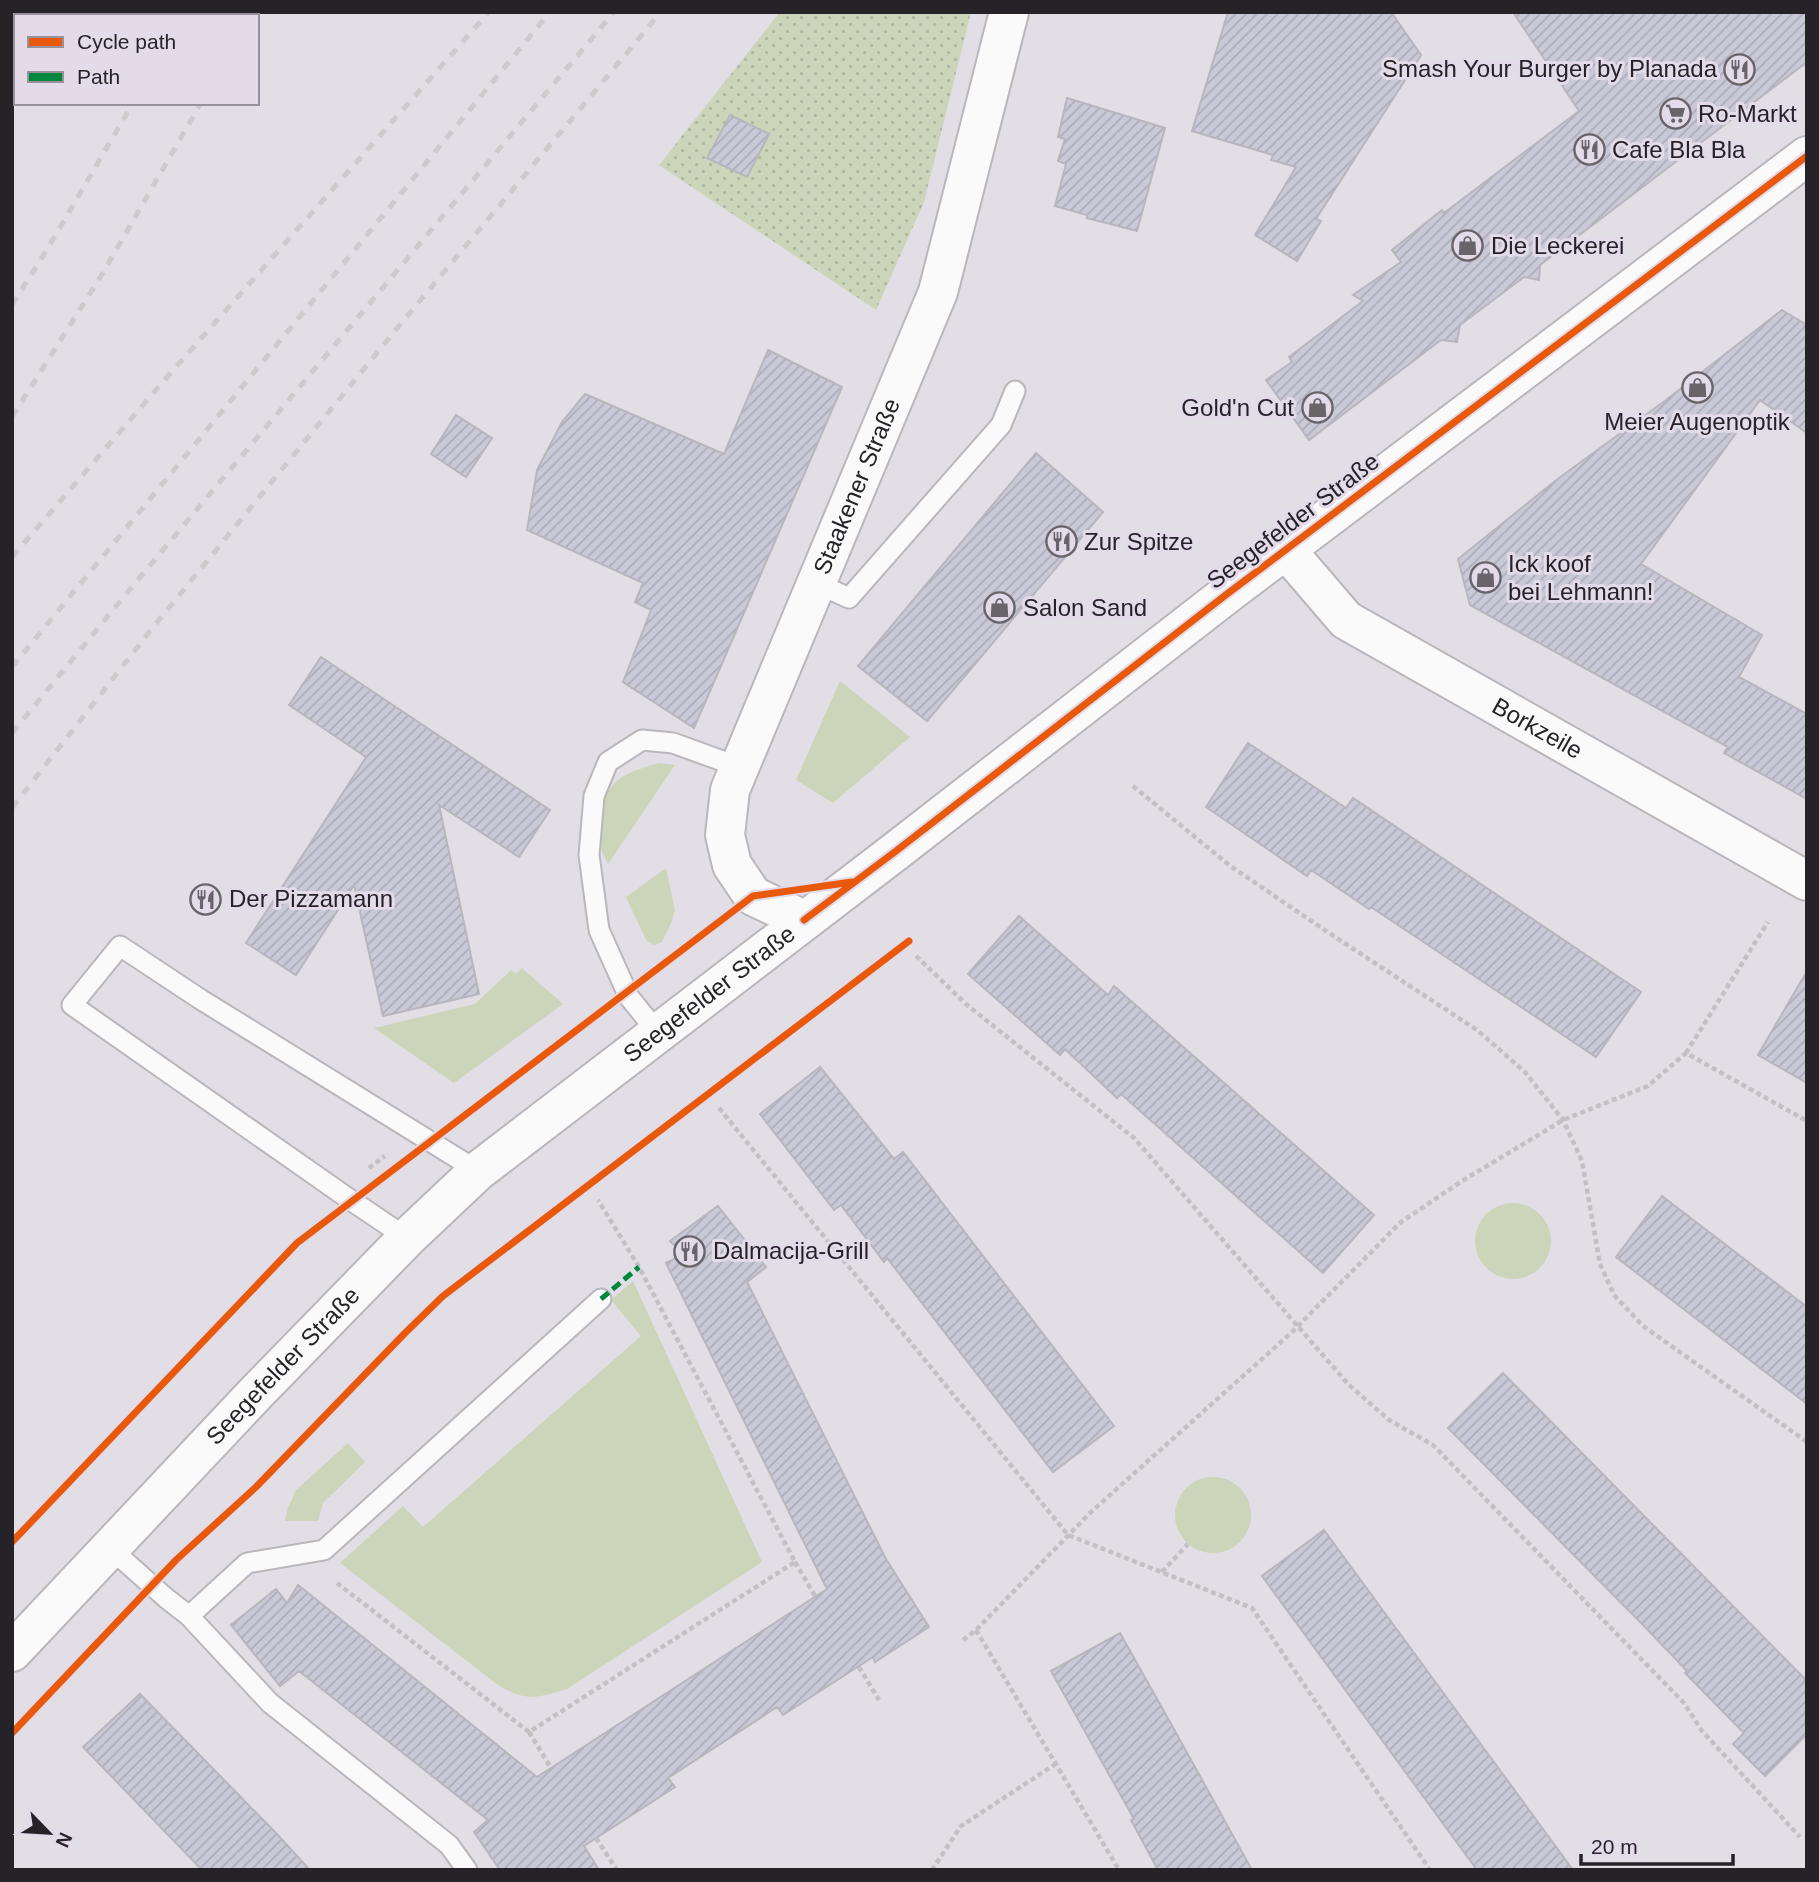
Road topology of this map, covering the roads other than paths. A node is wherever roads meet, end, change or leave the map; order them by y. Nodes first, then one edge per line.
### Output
1 (1009, 12) edge
2 (1807, 156) edge
3 (1015, 391) dead end
4 (1286, 551) junction
5 (816, 583) junction
6 (740, 767) junction
7 (1807, 881) edge
8 (804, 920) junction
9 (658, 1033) junction
10 (478, 1171) junction
11 (407, 1238) junction
12 (601, 1299) dead end
13 (110, 1548) junction
14 (189, 1616) junction
15 (12, 1652) edge
16 (467, 1870) edge

1 - 5 street, Staakener Straße
2 - 4 street, Seegefelder Straße
3 - 5 lane
4 - 7 street, Borkzeile
4 - 8 street, Seegefelder Straße
5 - 6 street, Staakener Straße
6 - 8 street, Staakener Straße
6 - 9 lane
8 - 9 street, Seegefelder Straße
9 - 10 street, Seegefelder Straße
10 - 11 street, Seegefelder Straße
10 - 11 lane
11 - 13 street, Seegefelder Straße
12 - 14 lane
13 - 14 lane
13 - 15 street, Seegefelder Straße
14 - 16 lane

